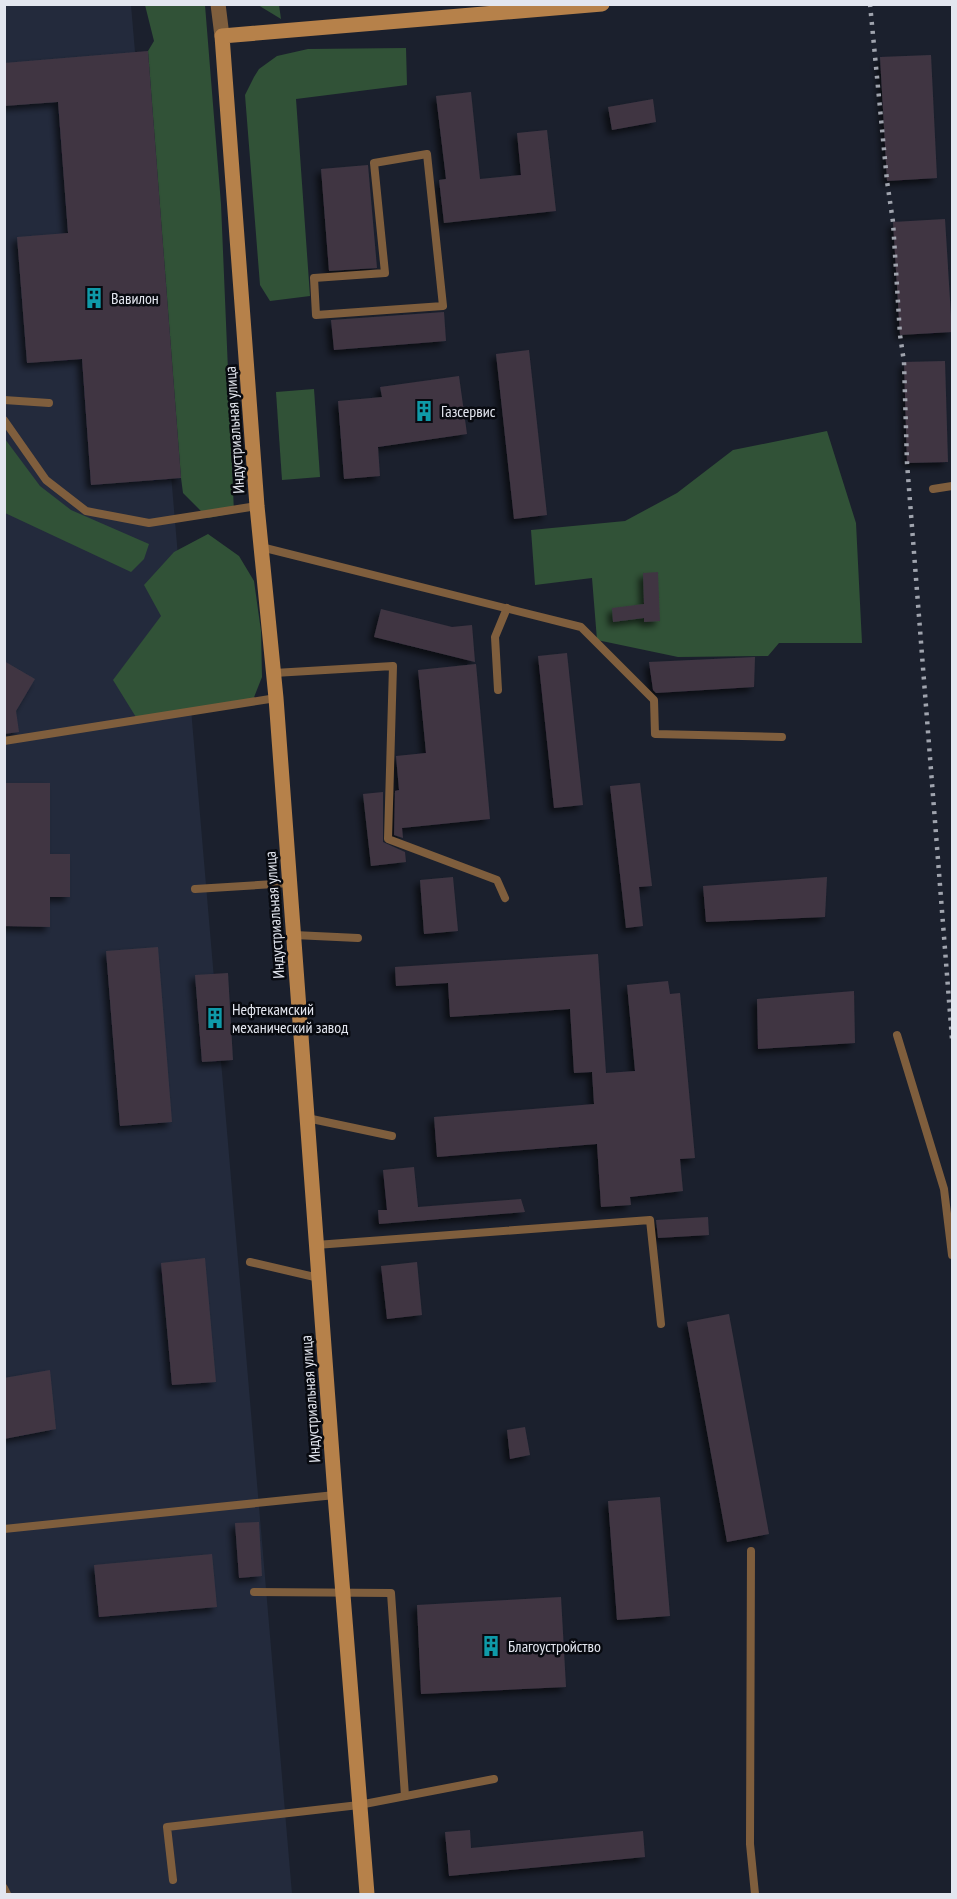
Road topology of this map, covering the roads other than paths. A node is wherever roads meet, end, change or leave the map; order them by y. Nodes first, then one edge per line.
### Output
1 (218, 4) edge
2 (602, 4) edge
3 (222, 36) junction
4 (374, 163) joint
5 (4, 400) edge
6 (49, 403) dead end
7 (4, 420) edge
8 (952, 486) edge
9 (933, 489) dead end
10 (257, 506) junction
11 (261, 547) junction
12 (507, 608) junction
13 (274, 673) junction
14 (498, 690) dead end
15 (276, 698) junction
16 (782, 737) dead end
17 (4, 741) edge
18 (290, 883) junction
19 (195, 890) dead end
20 (505, 898) dead end
21 (293, 934) junction
22 (358, 938) dead end
23 (897, 1035) dead end
24 (307, 1118) junction
25 (392, 1136) dead end
26 (316, 1245) junction
27 (952, 1255) edge
28 (250, 1262) dead end
29 (319, 1278) junction
30 (661, 1324) dead end
31 (335, 1495) junction
32 (4, 1529) edge
33 (751, 1551) dead end
34 (254, 1592) dead end
35 (342, 1592) junction
36 (494, 1779) dead end
37 (405, 1796) junction
38 (360, 1805) junction
39 (173, 1880) dead end
40 (4, 1888) edge
41 (6, 1894) edge
42 (367, 1894) edge
43 (755, 1894) edge

1 - 3 street, Индустриальная улица
2 - 3 main road
3 - 10 main road, Индустриальная улица
4 - 4 lane
5 - 6 lane
7 - 10 lane
8 - 9 lane
10 - 11 main road, Индустриальная улица
11 - 12 lane
11 - 13 main road, Индустриальная улица
12 - 14 lane
12 - 16 lane
13 - 15 main road, Индустриальная улица
13 - 20 lane
15 - 17 lane
15 - 18 main road, Индустриальная улица
18 - 19 lane
18 - 21 main road, Индустриальная улица
21 - 22 lane
21 - 24 main road, Индустриальная улица
23 - 27 lane
24 - 25 lane
24 - 26 main road, Индустриальная улица
26 - 29 main road, Индустриальная улица
26 - 30 lane
28 - 29 lane
29 - 31 main road, Индустриальная улица
31 - 32 lane
31 - 35 main road, Индустриальная улица
33 - 43 lane
34 - 35 lane
35 - 37 lane
35 - 38 main road, Индустриальная улица
36 - 37 lane
37 - 38 lane
38 - 39 lane
38 - 42 main road, Индустриальная улица
40 - 41 lane

